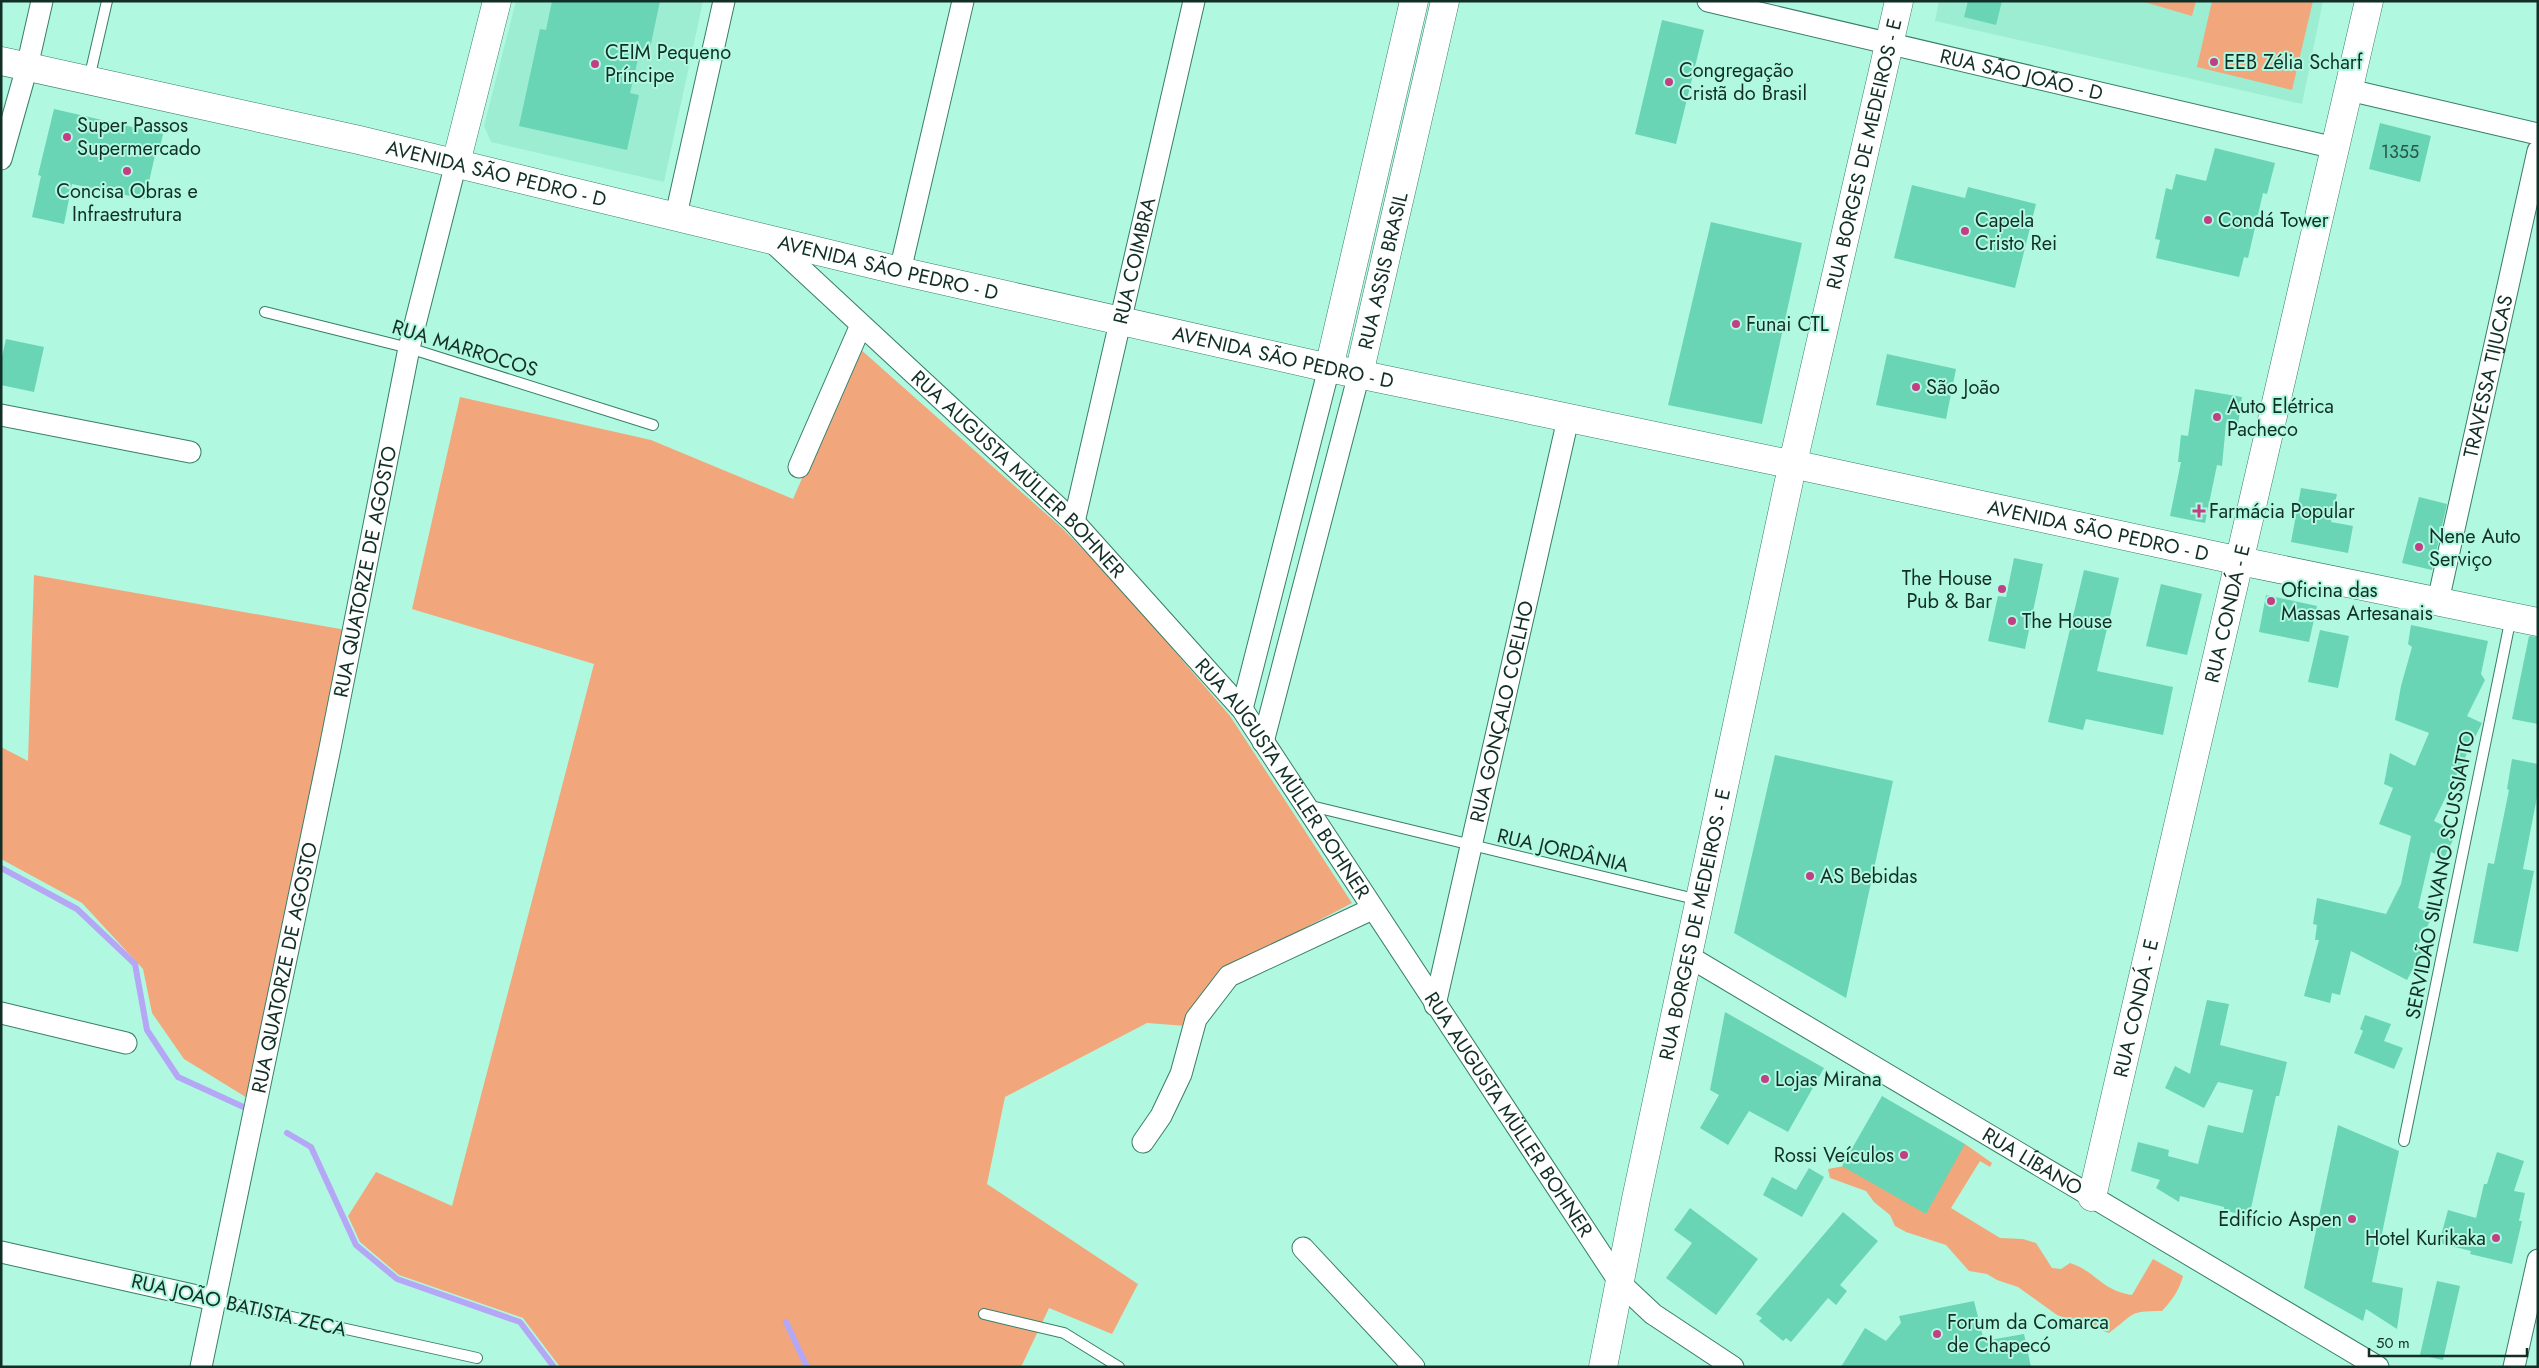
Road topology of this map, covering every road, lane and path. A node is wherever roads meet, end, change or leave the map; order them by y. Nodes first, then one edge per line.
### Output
1 (42, 1) edge
2 (107, 1) edge
3 (497, 1) edge
4 (724, 1) edge
5 (962, 1) edge
6 (1194, 1) edge
7 (1414, 1) edge
8 (1444, 1) edge
9 (1708, 1) edge
10 (1899, 1) edge
11 (2369, 1) edge
12 (1890, 44) junction
13 (14, 64) edge
14 (88, 80) junction
15 (2349, 90) junction
16 (2538, 134) edge
17 (1380, 147) junction
18 (2335, 148) junction
19 (2538, 151) edge
20 (1410, 154) junction
21 (1, 159) edge
22 (456, 163) junction
23 (676, 215) junction
24 (768, 238) junction
25 (900, 271) junction
26 (265, 312) dead end
27 (1121, 320) junction
28 (861, 325) junction
29 (409, 348) junction
30 (1329, 368) junction
31 (1359, 374) junction
32 (1, 415) edge
33 (1568, 419) junction
34 (654, 425) dead end
35 (190, 452) dead end
36 (1792, 466) junction
37 (799, 467) dead end
38 (1074, 522) junction
39 (2240, 561) junction
40 (2438, 601) junction
41 (2511, 616) junction
42 (2538, 622) edge
43 (1242, 709) junction
44 (1263, 742) junction
45 (1302, 803) junction
46 (1471, 846) junction
47 (1700, 901) junction
48 (1372, 909) junction
49 (1688, 956) junction
50 (1435, 1004) junction
51 (1, 1013) edge
52 (126, 1043) dead end
53 (2404, 1141) dead end
54 (1143, 1142) dead end
55 (2092, 1197) junction
56 (1303, 1248) dead end
57 (1, 1252) edge
58 (2538, 1260) edge
59 (1620, 1283) junction
60 (215, 1300) junction
61 (984, 1314) dead end
62 (477, 1358) dead end
63 (201, 1367) edge
64 (1119, 1367) edge
65 (1414, 1367) edge
66 (1604, 1367) edge
67 (1733, 1367) edge
68 (2378, 1367) edge
69 (2514, 1367) edge

1 - 13 street
2 - 14 lane
3 - 22 street, RUA QUATORZE DE AGOSTO
4 - 23 street
5 - 25 street
6 - 27 street, RUA COIMBRA
7 - 17 street, RUA ASSIS BRASIL
8 - 20 street, RUA ASSIS BRASIL
9 - 12 street, RUA SÃO JOÃO - D
10 - 12 street, RUA BORGES DE MEDEIROS - E
11 - 15 street, RUA CONDÁ - E
12 - 18 street, RUA SÃO JOÃO - D
12 - 36 street, RUA BORGES DE MEDEIROS - E
13 - 14 street, AVENIDA SÃO PEDRO - D
13 - 21 street
14 - 22 street, AVENIDA SÃO PEDRO - D
15 - 16 street
15 - 18 street, RUA CONDÁ - E
17 - 20 street
17 - 30 street, RUA ASSIS BRASIL
18 - 39 street, RUA CONDÁ - E
19 - 40 street, TRAVESSA TIJUCAS
20 - 31 street, RUA ASSIS BRASIL
22 - 23 street, AVENIDA SÃO PEDRO - D
22 - 29 street, RUA QUATORZE DE AGOSTO
23 - 24 street, AVENIDA SÃO PEDRO - D
24 - 25 street, AVENIDA SÃO PEDRO - D
24 - 28 street, RUA AUGUSTA MÜLLER BOHNER
25 - 27 street, AVENIDA SÃO PEDRO - D
26 - 29 lane, RUA MARROCOS
27 - 30 street, AVENIDA SÃO PEDRO - D
27 - 38 street, RUA COIMBRA
28 - 37 street
28 - 38 street, RUA AUGUSTA MÜLLER BOHNER
29 - 34 lane, RUA MARROCOS
29 - 60 street, RUA QUATORZE DE AGOSTO
30 - 31 street, AVENIDA SÃO PEDRO - D
30 - 43 street, RUA ASSIS BRASIL
31 - 33 street, AVENIDA SÃO PEDRO - D
31 - 44 street, RUA ASSIS BRASIL
32 - 35 street
33 - 36 street, AVENIDA SÃO PEDRO - D
33 - 46 street, RUA GONÇALO COELHO
36 - 39 street, AVENIDA SÃO PEDRO - D
36 - 47 street, RUA BORGES DE MEDEIROS - E
38 - 43 street, RUA AUGUSTA MÜLLER BOHNER
39 - 40 street, AVENIDA SÃO PEDRO - D
39 - 55 street, RUA CONDÁ - E
40 - 41 street, AVENIDA SÃO PEDRO - D
41 - 42 street, AVENIDA SÃO PEDRO - D
41 - 53 lane, SERVIDÃO SILVANO SCUSSIATTO
43 - 44 street, RUA AUGUSTA MÜLLER BOHNER
44 - 45 street, RUA AUGUSTA MÜLLER BOHNER
45 - 46 lane, RUA JORDÂNIA
45 - 48 street, RUA AUGUSTA MÜLLER BOHNER
46 - 47 lane, RUA JORDÂNIA
46 - 50 street, RUA GONÇALO COELHO
47 - 49 street, RUA BORGES DE MEDEIROS - E
48 - 50 street, RUA AUGUSTA MÜLLER BOHNER
48 - 54 street
49 - 55 street, RUA LÍBANO
49 - 59 street, RUA BORGES DE MEDEIROS - E
50 - 59 street, RUA AUGUSTA MÜLLER BOHNER
51 - 52 street
55 - 68 street, RUA LÍBANO
56 - 65 street
57 - 60 street, RUA JOÃO BATISTA ZECA
58 - 69 street
59 - 66 street, RUA BORGES DE MEDEIROS - E
59 - 67 street, RUA AUGUSTA MÜLLER BOHNER
60 - 62 lane, RUA JOÃO BATISTA ZECA
60 - 63 street, RUA QUATORZE DE AGOSTO
61 - 64 lane

